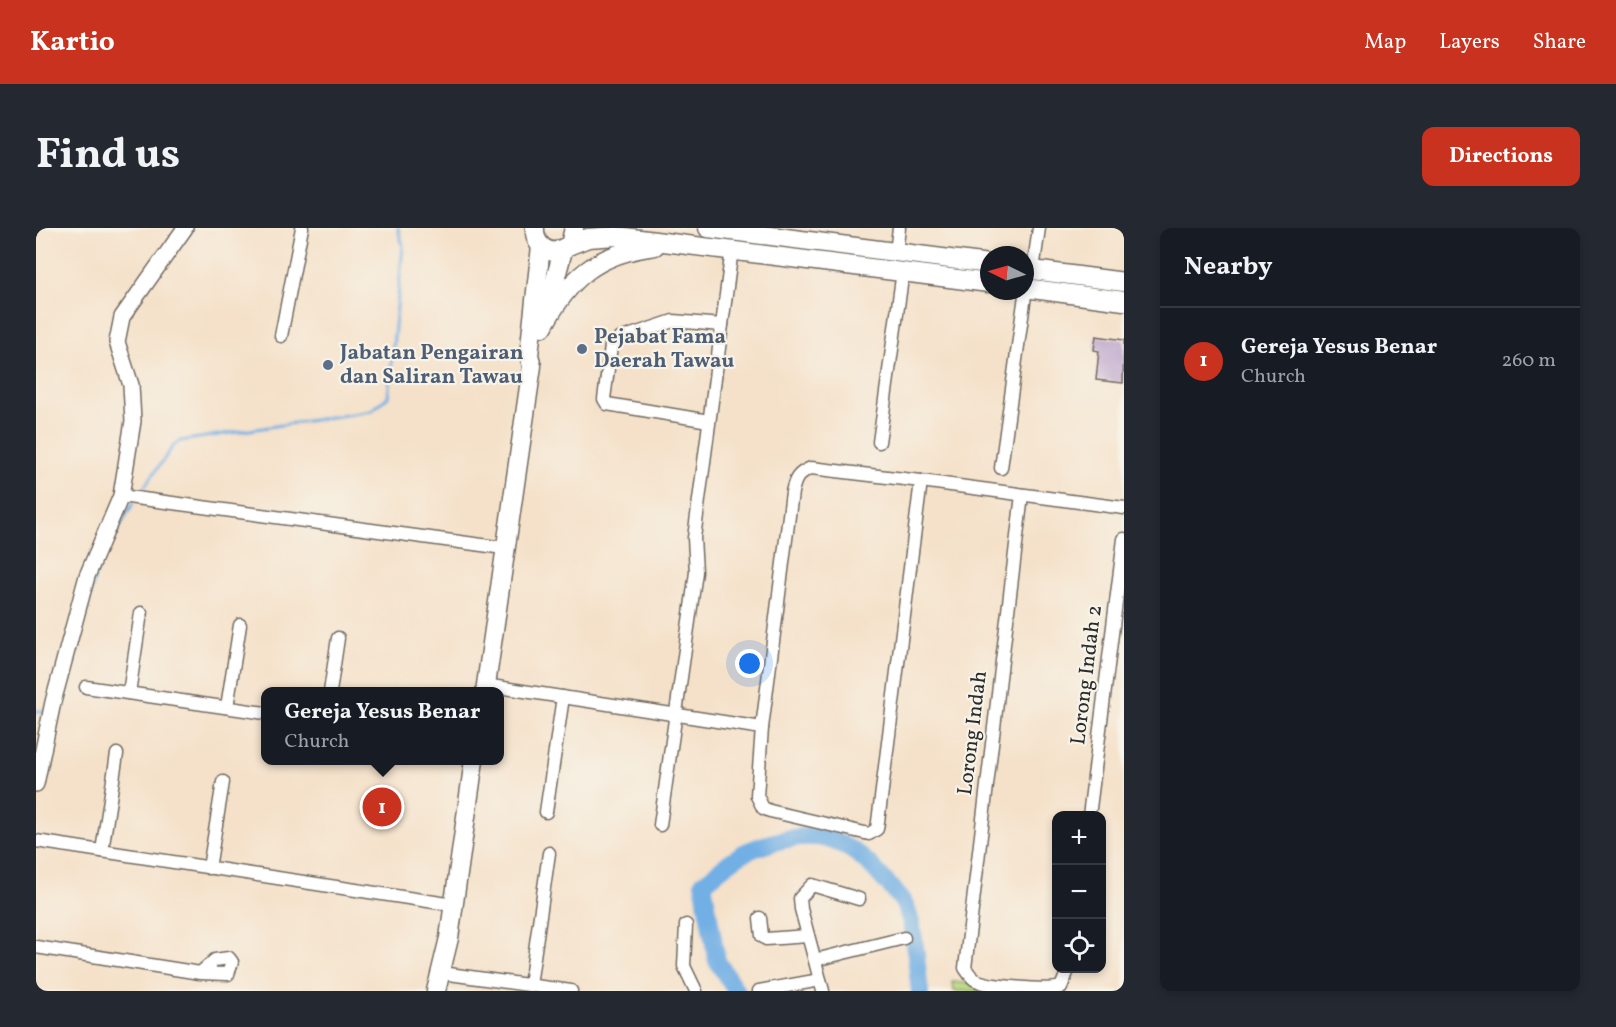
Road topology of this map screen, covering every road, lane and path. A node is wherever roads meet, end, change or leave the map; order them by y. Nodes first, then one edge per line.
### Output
1 (185, 228) edge
2 (302, 228) edge
3 (708, 228) edge
4 (899, 228) edge
5 (1039, 228) edge
6 (535, 236) edge
7 (569, 241) edge
8 (681, 243) junction
9 (1034, 248) edge
10 (732, 249) junction
11 (897, 252) junction
12 (980, 263) edge
13 (1034, 270) edge
14 (903, 271) junction
15 (980, 282) edge
16 (1124, 282) edge
17 (1034, 289) edge
18 (1023, 300) edge
19 (1124, 301) edge
20 (722, 325) junction
21 (543, 327) junction
22 (281, 336) dead end
23 (531, 366) junction
24 (709, 421) junction
25 (879, 442) dead end
26 (1001, 468) dead end
27 (921, 481) junction
28 (1022, 495) junction
29 (121, 496) junction
30 (1124, 508) edge
31 (1124, 539) edge
32 (504, 548) junction
33 (141, 613) dead end
34 (240, 625) dead end
35 (338, 638) dead end
36 (86, 687) dead end
37 (331, 687) edge
38 (485, 687) edge
39 (504, 690) edge
40 (129, 693) junction
41 (563, 697) junction
42 (227, 707) junction
43 (261, 712) edge
44 (675, 715) junction
45 (762, 728) junction
46 (117, 754) dead end
47 (473, 765) edge
48 (223, 782) dead end
49 (36, 784) edge
50 (1090, 811) edge
51 (546, 812) dead end
52 (660, 825) dead end
53 (36, 841) edge
54 (102, 851) junction
55 (549, 853) dead end
56 (209, 868) junction
57 (859, 899) dead end
58 (454, 905) junction
59 (760, 918) dead end
60 (686, 925) dead end
61 (808, 936) junction
62 (904, 938) dead end
63 (36, 947) edge
64 (815, 960) junction
65 (200, 973) dead end
66 (442, 973) junction
67 (1067, 973) edge
68 (530, 985) junction
69 (821, 986) edge
70 (436, 991) edge
71 (571, 991) edge
72 (696, 991) edge
73 (759, 991) edge

1 - 29 street
2 - 22 street
3 - 11 main road
4 - 11 street
5 - 9 street
6 - 7 main road
6 - 23 main road
7 - 8 main road
7 - 21 main road
8 - 10 main road
8 - 21 main road
10 - 14 main road
10 - 20 street
11 - 12 main road
13 - 16 main road
14 - 15 main road
14 - 25 street
17 - 19 main road
18 - 26 street
20 - 24 street
20 - 24 street
21 - 23 main road
23 - 32 main road
24 - 44 street
27 - 28 street
27 - 45 street
27 - 45 street
28 - 30 street
28 - 67 street, Lorong Indah
29 - 32 street
29 - 49 street
31 - 50 street, Lorong Indah 2
32 - 38 main road
33 - 40 street
34 - 42 street
35 - 37 street
36 - 40 street
39 - 41 street
40 - 42 street
41 - 44 street
41 - 51 street
42 - 43 street
44 - 45 street
44 - 52 street
46 - 54 street
47 - 58 main road
48 - 56 street
53 - 54 street
54 - 56 street
55 - 68 street
56 - 58 street
57 - 61 street
58 - 66 main road
59 - 61 street
60 - 72 street
61 - 64 street
62 - 64 street
63 - 65 street
64 - 69 street
66 - 68 street
66 - 70 main road
68 - 71 street
69 - 73 street

